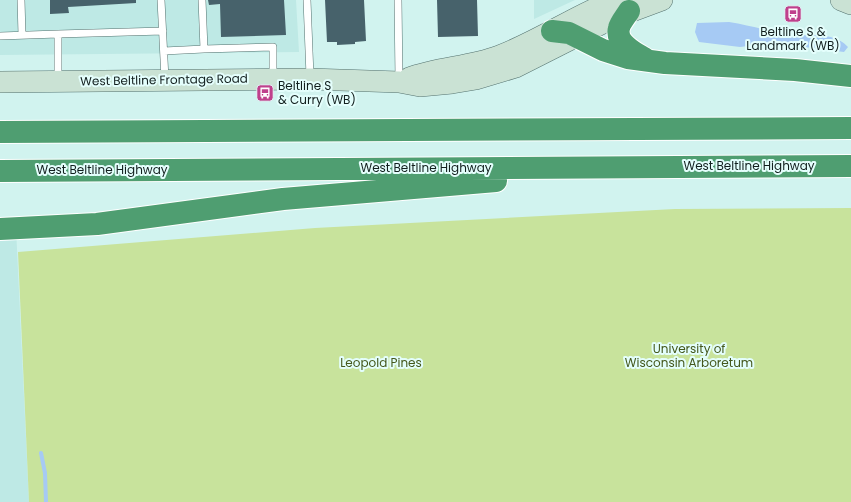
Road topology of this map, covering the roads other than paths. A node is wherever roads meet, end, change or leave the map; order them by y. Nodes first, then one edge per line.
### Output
1 (21, 0) edge
2 (161, 0) edge
3 (202, 0) edge
4 (307, 0) edge
5 (398, 0) edge
6 (662, 0) edge
7 (841, 0) edge
8 (851, 4) edge
9 (622, 6) edge
10 (163, 31) junction
11 (552, 31) junction
12 (58, 34) junction
13 (22, 35) junction
14 (0, 36) edge
15 (577, 36) junction
16 (204, 49) junction
17 (164, 51) junction
18 (647, 60) junction
19 (851, 76) edge
20 (310, 78) junction
21 (273, 79) junction
22 (165, 80) junction
23 (58, 81) junction
24 (0, 82) edge
25 (400, 82) junction
26 (851, 128) edge
27 (0, 132) edge
28 (851, 166) edge
29 (685, 167) junction
30 (0, 171) edge
31 (0, 229) edge

1 - 13 lane
2 - 10 lane
3 - 16 lane
4 - 20 lane
5 - 25 lane
6 - 9 street, West Beltline Frontage Road
7 - 8 street
9 - 11 street, West Beltline Frontage Road
9 - 15 street, West Beltline Frontage Road
9 - 18 highway
10 - 12 lane
10 - 17 lane
11 - 15 highway
11 - 25 street, West Beltline Frontage Road
12 - 13 lane
12 - 23 lane
13 - 14 lane
15 - 18 highway
15 - 25 street, West Beltline Frontage Road
16 - 17 lane
16 - 21 lane
17 - 22 lane
18 - 19 highway
20 - 21 street, West Beltline Frontage Road
20 - 25 street, West Beltline Frontage Road
21 - 22 street, West Beltline Frontage Road
22 - 23 street, West Beltline Frontage Road
23 - 24 street, West Beltline Frontage Road
26 - 27 highway
28 - 29 highway, West Beltline Highway
29 - 30 highway, West Beltline Highway
29 - 31 highway

